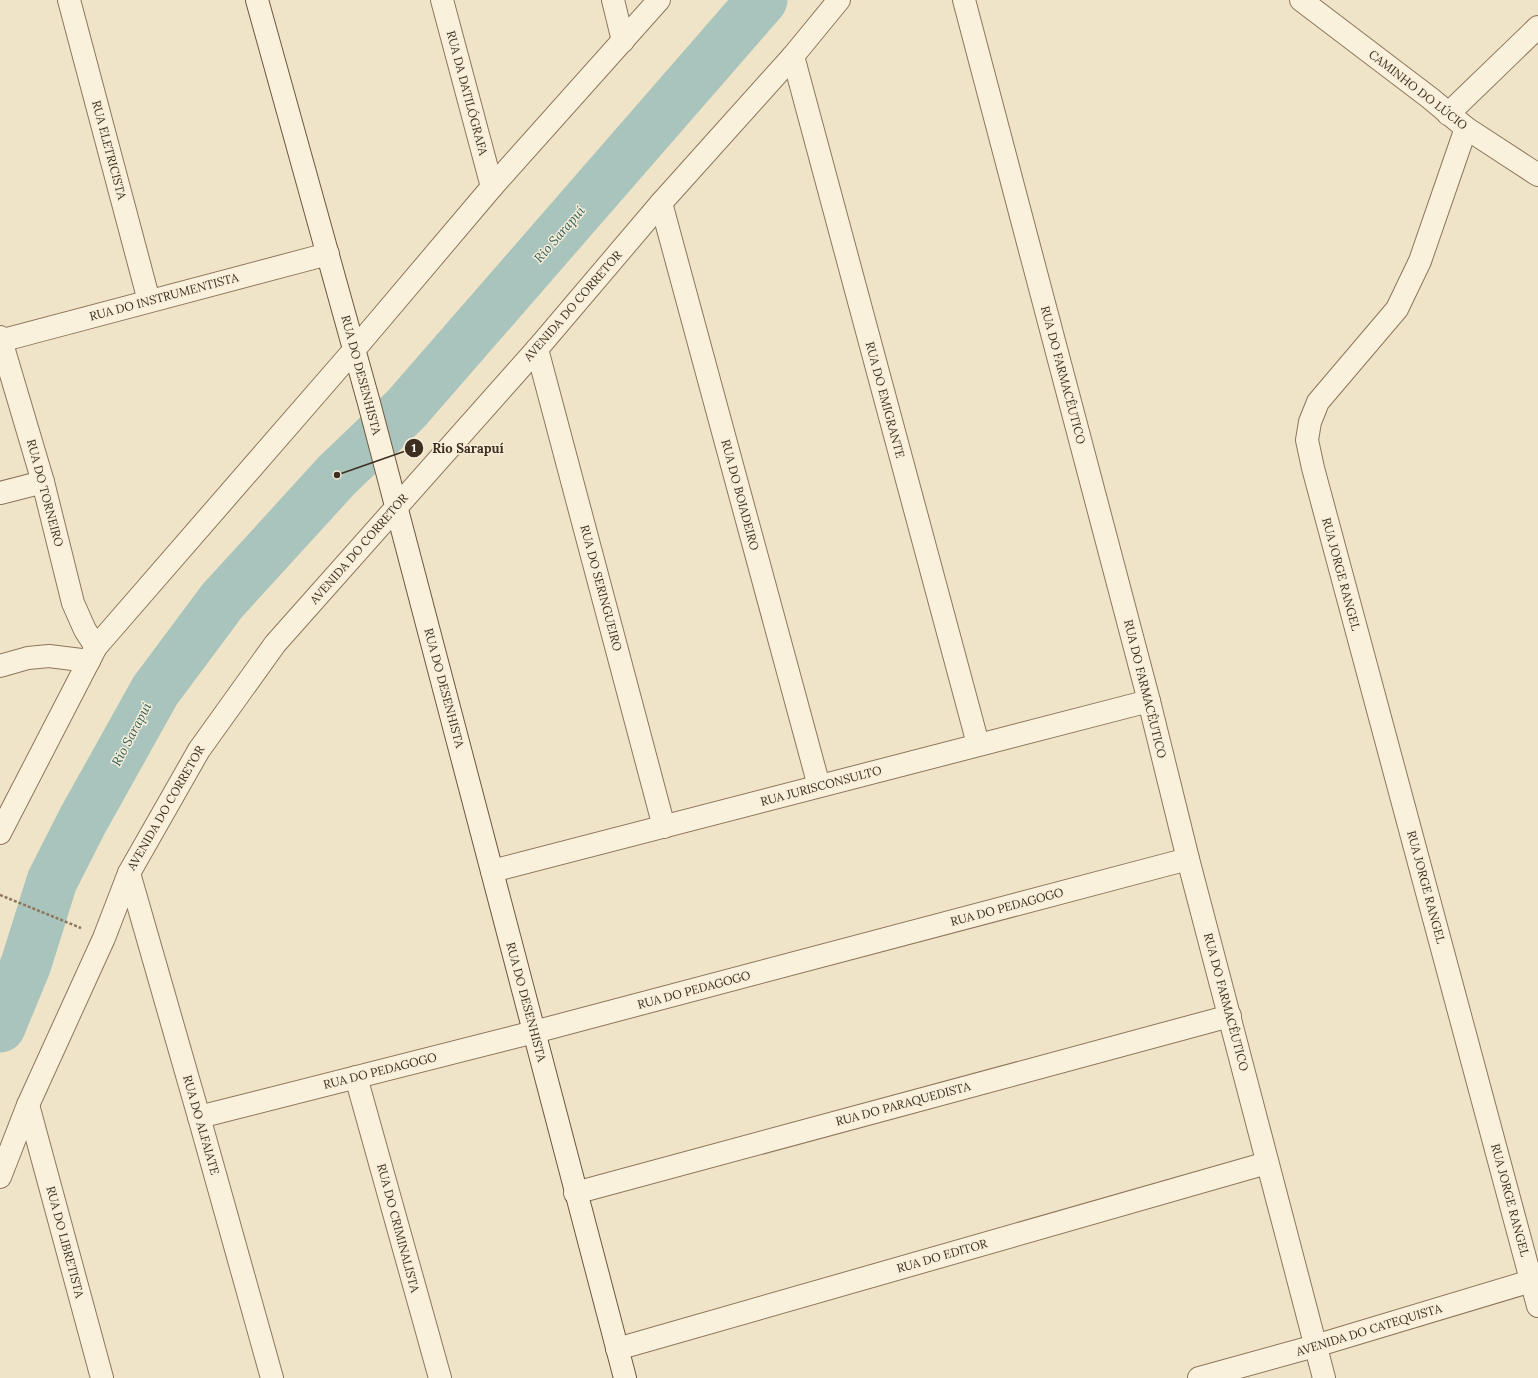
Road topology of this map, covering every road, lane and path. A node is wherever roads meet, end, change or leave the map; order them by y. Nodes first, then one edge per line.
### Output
1 (69, 0) edge
2 (257, 0) edge
3 (442, 0) edge
4 (613, 0) edge
5 (658, 0) edge
6 (839, 0) edge
7 (964, 0) edge
8 (1301, 0) edge
9 (1538, 27) edge
10 (623, 41) junction
11 (793, 56) junction
12 (1448, 114) junction
13 (1466, 128) junction
14 (1538, 175) edge
15 (492, 187) junction
16 (661, 203) junction
17 (328, 254) junction
18 (149, 301) junction
19 (0, 339) edge
20 (537, 349) junction
21 (354, 350) junction
22 (43, 482) junction
23 (0, 493) edge
24 (396, 507) junction
25 (93, 654) junction
26 (0, 666) edge
27 (1149, 701) junction
28 (978, 744) junction
29 (819, 786) junction
30 (664, 827) junction
31 (0, 833) edge
32 (1188, 859) junction
33 (492, 871) junction
34 (129, 873) junction
35 (0, 895) edge
36 (58, 919) dead end
37 (1230, 1016) junction
38 (534, 1032) junction
39 (356, 1077) junction
40 (28, 1105) junction
41 (199, 1117) junction
42 (1267, 1163) junction
43 (0, 1178) edge
44 (575, 1193) junction
45 (1535, 1280) edge
46 (1538, 1306) edge
47 (1315, 1346) junction
48 (617, 1349) junction
49 (102, 1378) edge
50 (272, 1378) edge
51 (440, 1378) edge
52 (625, 1378) edge
53 (1199, 1378) edge
54 (1324, 1378) edge

1 - 18 street, RUA ELETRICISTA
2 - 17 street, RUA DO DESENHISTA
3 - 15 street, RUA DA DATILÓGRAFA
4 - 10 street
5 - 10 street
6 - 11 street, AVENIDA DO CORRETOR
7 - 27 street, RUA DO FARMACÊUTICO
8 - 12 street, CAMINHO DO LÚCIO
9 - 12 street
10 - 15 street
11 - 16 street, AVENIDA DO CORRETOR
11 - 28 street, RUA DO EMIGRANTE
12 - 13 street, CAMINHO DO LÚCIO
13 - 14 street, CAMINHO DO LÚCIO
13 - 45 street, RUA JORGE RANGEL
15 - 21 street
16 - 20 street, AVENIDA DO CORRETOR
16 - 29 street, RUA DO BOIADEIRO
17 - 18 street, RUA DO INSTRUMENTISTA
17 - 21 street, RUA DO DESENHISTA
18 - 19 street, RUA DO INSTRUMENTISTA
19 - 22 street, RUA DO TORNEIRO
20 - 24 street, AVENIDA DO CORRETOR
20 - 30 street, RUA DO SERINGUEIRO
21 - 24 street, RUA DO DESENHISTA
21 - 25 street
22 - 23 street
22 - 25 street, RUA DO TORNEIRO
24 - 33 street, RUA DO DESENHISTA
24 - 34 street, AVENIDA DO CORRETOR
25 - 26 street
25 - 31 street
27 - 28 street, RUA JURISCONSULTO
27 - 32 street, RUA DO FARMACÊUTICO
28 - 29 street, RUA JURISCONSULTO
29 - 30 street, RUA JURISCONSULTO
30 - 33 street, RUA JURISCONSULTO
32 - 37 street, RUA DO FARMACÊUTICO
32 - 38 street, RUA DO PEDAGOGO
33 - 38 street, RUA DO DESENHISTA
34 - 40 street, AVENIDA DO CORRETOR
34 - 41 street, RUA DO ALFAIATE
35 - 36 path
37 - 42 street, RUA DO FARMACÊUTICO
37 - 44 street, RUA DO PARAQUEDISTA
38 - 39 street, RUA DO PEDAGOGO
38 - 44 street, RUA DO DESENHISTA
39 - 41 street, RUA DO PEDAGOGO
39 - 51 street, RUA DO CRIMINALISTA
40 - 43 street, AVENIDA DO CORRETOR
40 - 49 street, RUA DO LIBRETISTA
41 - 50 street, RUA DO ALFAIATE
42 - 47 street, RUA DO FARMACÊUTICO
42 - 48 street, RUA DO EDITOR
44 - 48 street, RUA DO DESENHISTA
45 - 46 street, RUA JORGE RANGEL
45 - 47 street, AVENIDA DO CATEQUISTA
47 - 53 street, AVENIDA DO CATEQUISTA
47 - 54 street, RUA DO FARMACÊUTICO
48 - 52 street, RUA DO DESENHISTA

